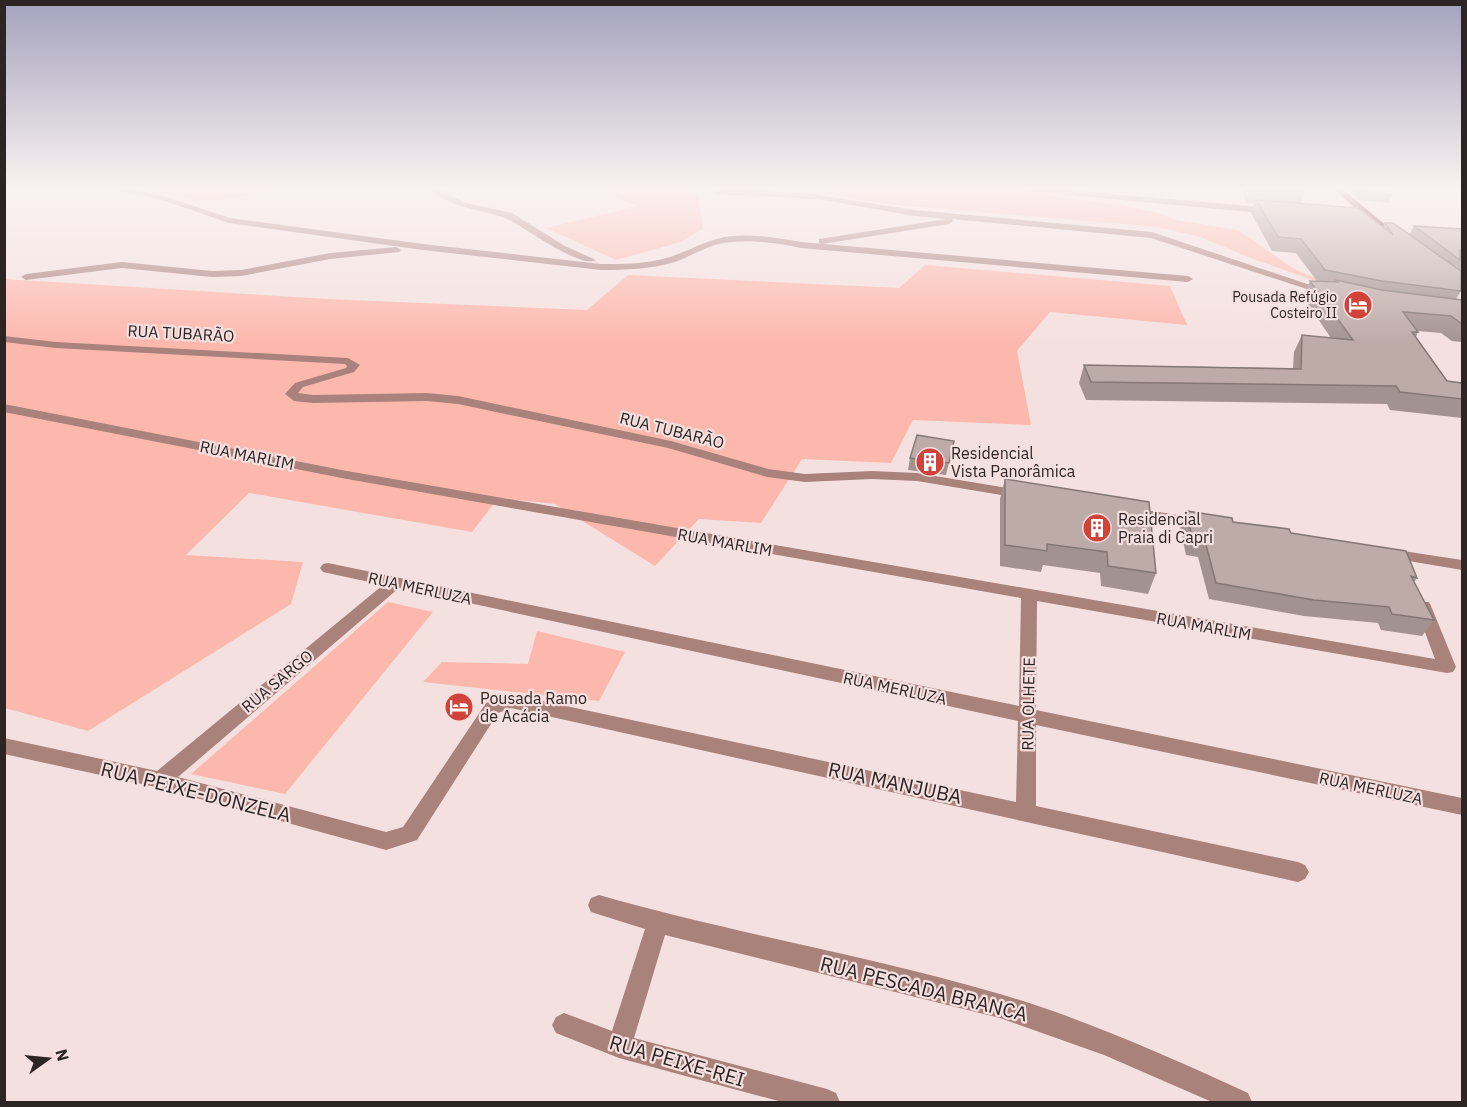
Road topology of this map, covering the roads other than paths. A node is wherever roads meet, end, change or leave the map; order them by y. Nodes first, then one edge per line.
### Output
1 (365, 240) edge
2 (548, 240) edge
3 (727, 240) edge
4 (757, 240) edge
5 (834, 240) edge
6 (1169, 240) edge
7 (801, 245) junction
8 (423, 248) junction
9 (614, 267) junction
10 (26, 277) dead end
11 (1188, 279) dead end
12 (1338, 295) edge
13 (4, 339) edge
14 (4, 408) edge
15 (1032, 496) edge
16 (1113, 509) edge
17 (1218, 526) edge
18 (1380, 552) edge
19 (1403, 556) junction
20 (1462, 565) edge
21 (328, 568) dead end
22 (395, 582) junction
23 (1029, 596) junction
24 (1028, 716) junction
25 (4, 746) edge
26 (160, 780) junction
27 (1462, 807) edge
28 (1026, 811) junction
29 (386, 841) joint
30 (1298, 872) dead end
31 (599, 905) dead end
32 (658, 923) junction
33 (564, 1025) dead end
34 (619, 1046) junction
35 (827, 1102) edge
36 (1239, 1102) edge

1 - 8 street
2 - 9 street
3 - 9 street
4 - 7 street
5 - 7 street
6 - 12 street
7 - 11 street
8 - 9 street
8 - 10 street
13 - 15 street, RUA TUBARÃO
14 - 23 street, RUA MARLIM
16 - 17 street
18 - 19 street
19 - 20 street
19 - 23 street, RUA MARLIM
21 - 22 street, RUA MERLUZA
22 - 24 street, RUA MERLUZA
22 - 26 street, RUA SARGO
23 - 24 street, RUA OLHETE
24 - 27 street, RUA MERLUZA
24 - 28 street, RUA OLHETE
25 - 26 street, RUA PEIXE-DONZELA
26 - 29 street, RUA PEIXE-DONZELA
28 - 29 street, RUA MANJUBA
28 - 30 street, RUA MANJUBA
31 - 32 street, RUA PESCADA BRANCA
32 - 34 street
32 - 36 street, RUA PESCADA BRANCA
33 - 34 street, RUA PEIXE-REI
34 - 35 street, RUA PEIXE-REI

